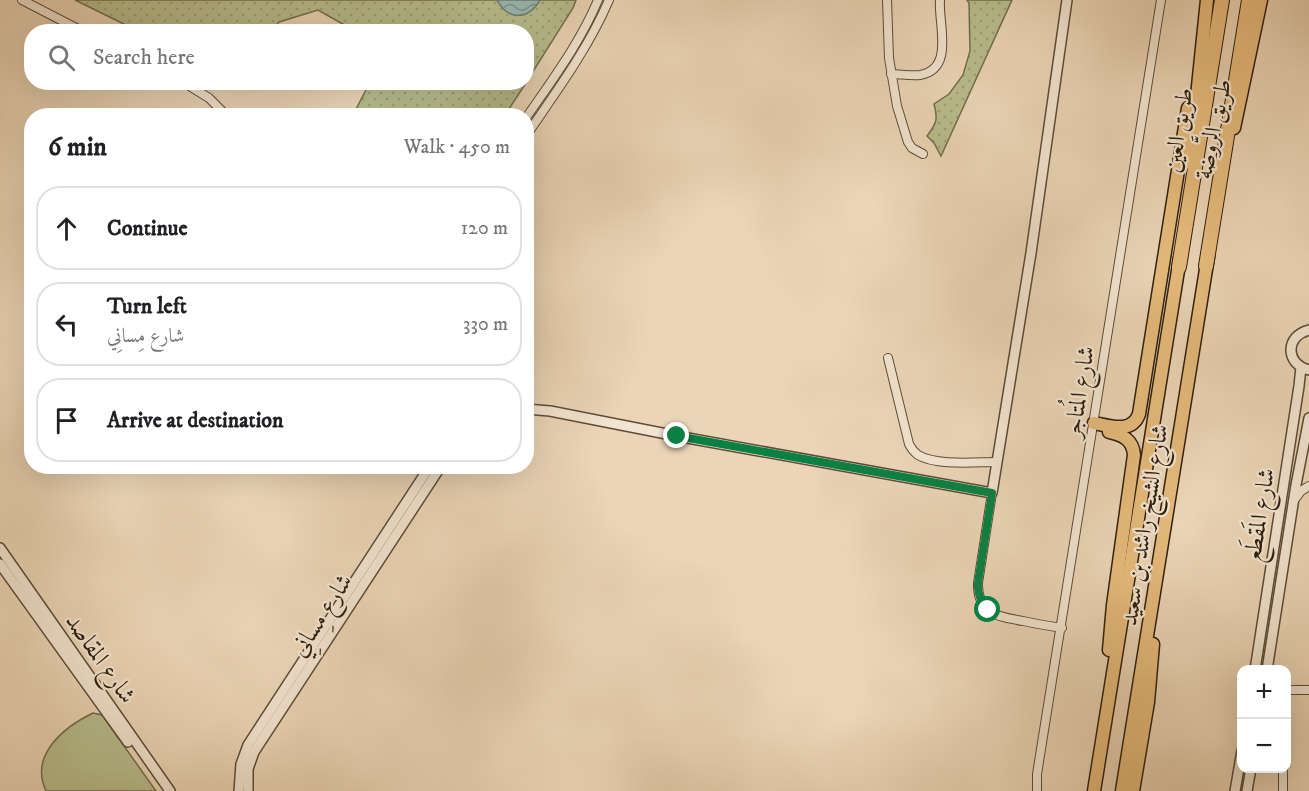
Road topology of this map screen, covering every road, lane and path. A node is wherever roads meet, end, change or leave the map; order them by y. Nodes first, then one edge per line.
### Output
1 (22, 0) edge
2 (598, 0) edge
3 (609, 0) edge
4 (887, 0) edge
5 (940, 0) edge
6 (1067, 0) edge
7 (1161, 0) edge
8 (1207, 0) edge
9 (1222, 0) edge
10 (1249, 0) edge
11 (1261, 0) edge
12 (68, 24) edge
13 (891, 74) junction
14 (196, 90) edge
15 (218, 108) edge
16 (533, 108) edge
17 (534, 124) edge
18 (923, 154) dead end
19 (1206, 266) junction
20 (1179, 267) junction
21 (1309, 322) edge
22 (1306, 331) edge
23 (888, 358) dead end
24 (1305, 368) edge
25 (534, 405) edge
26 (534, 410) edge
27 (550, 411) junction
28 (1309, 418) edge
29 (1093, 426) junction
30 (997, 462) junction
31 (1299, 473) junction
32 (425, 474) edge
33 (435, 474) edge
34 (1309, 485) edge
35 (992, 493) junction
36 (1294, 500) junction
37 (0, 548) edge
38 (0, 564) edge
39 (369, 568) junction
40 (1269, 581) junction
41 (1153, 602) junction
42 (1062, 628) junction
43 (307, 663) junction
44 (1256, 665) edge
45 (1267, 665) edge
46 (1267, 665) edge
47 (1291, 690) edge
48 (1309, 690) edge
49 (1102, 742) junction
50 (1239, 773) edge
51 (1250, 773) edge
52 (1283, 773) edge
53 (158, 779) junction
54 (1236, 790) edge
55 (163, 791) edge
56 (170, 791) edge
57 (239, 791) edge
58 (248, 791) edge
59 (1037, 791) edge
60 (1094, 791) edge
61 (1122, 791) edge
62 (1133, 791) edge
63 (1247, 791) edge
64 (1284, 791) edge

1 - 12 street
2 - 16 street
3 - 17 street
4 - 13 street
5 - 13 street
6 - 30 street
7 - 29 street, شارع المُتاجر
8 - 20 highway, طريق الرَّوضة
8 - 29 highway
9 - 20 highway, طريق العين
10 - 19 highway, طريق العين
11 - 19 highway, طريق الرَّوضة
13 - 18 street
14 - 15 street
19 - 41 highway, شارع الشيخ راشد بن سعيد
20 - 49 highway, شارع الشيخ راشد بن سعيد
21 - 22 street
22 - 24 street
23 - 30 street
24 - 40 street, شارع المَقطَع
25 - 27 street
26 - 27 street
27 - 35 street
28 - 31 street, شارع المَقطَع
29 - 42 street, شارع المُتاجر
29 - 49 highway
30 - 35 street
31 - 34 street
31 - 36 street, شارع المَقطَع
32 - 39 street, شارع مِسانِي
33 - 39 street, شارع مِسانِي
34 - 36 street
35 - 42 street
36 - 46 street, شارع المَقطَع
37 - 53 street, شارع المقاصد
38 - 53 street, شارع المقاصد
39 - 43 street, شارع مِسانِي
40 - 44 street, شارع المَقطَع
40 - 45 street
41 - 61 highway, شارع الشيخ راشد بن سعيد
41 - 62 highway
42 - 59 street, شارع المُتاجر
43 - 57 street, شارع مِسانِي
43 - 58 street, شارع مِسانِي
47 - 48 street
49 - 60 highway, شارع الشيخ راشد بن سعيد
50 - 54 street
51 - 63 street
52 - 64 street
53 - 55 street, شارع المقاصد
53 - 56 street, شارع المقاصد

